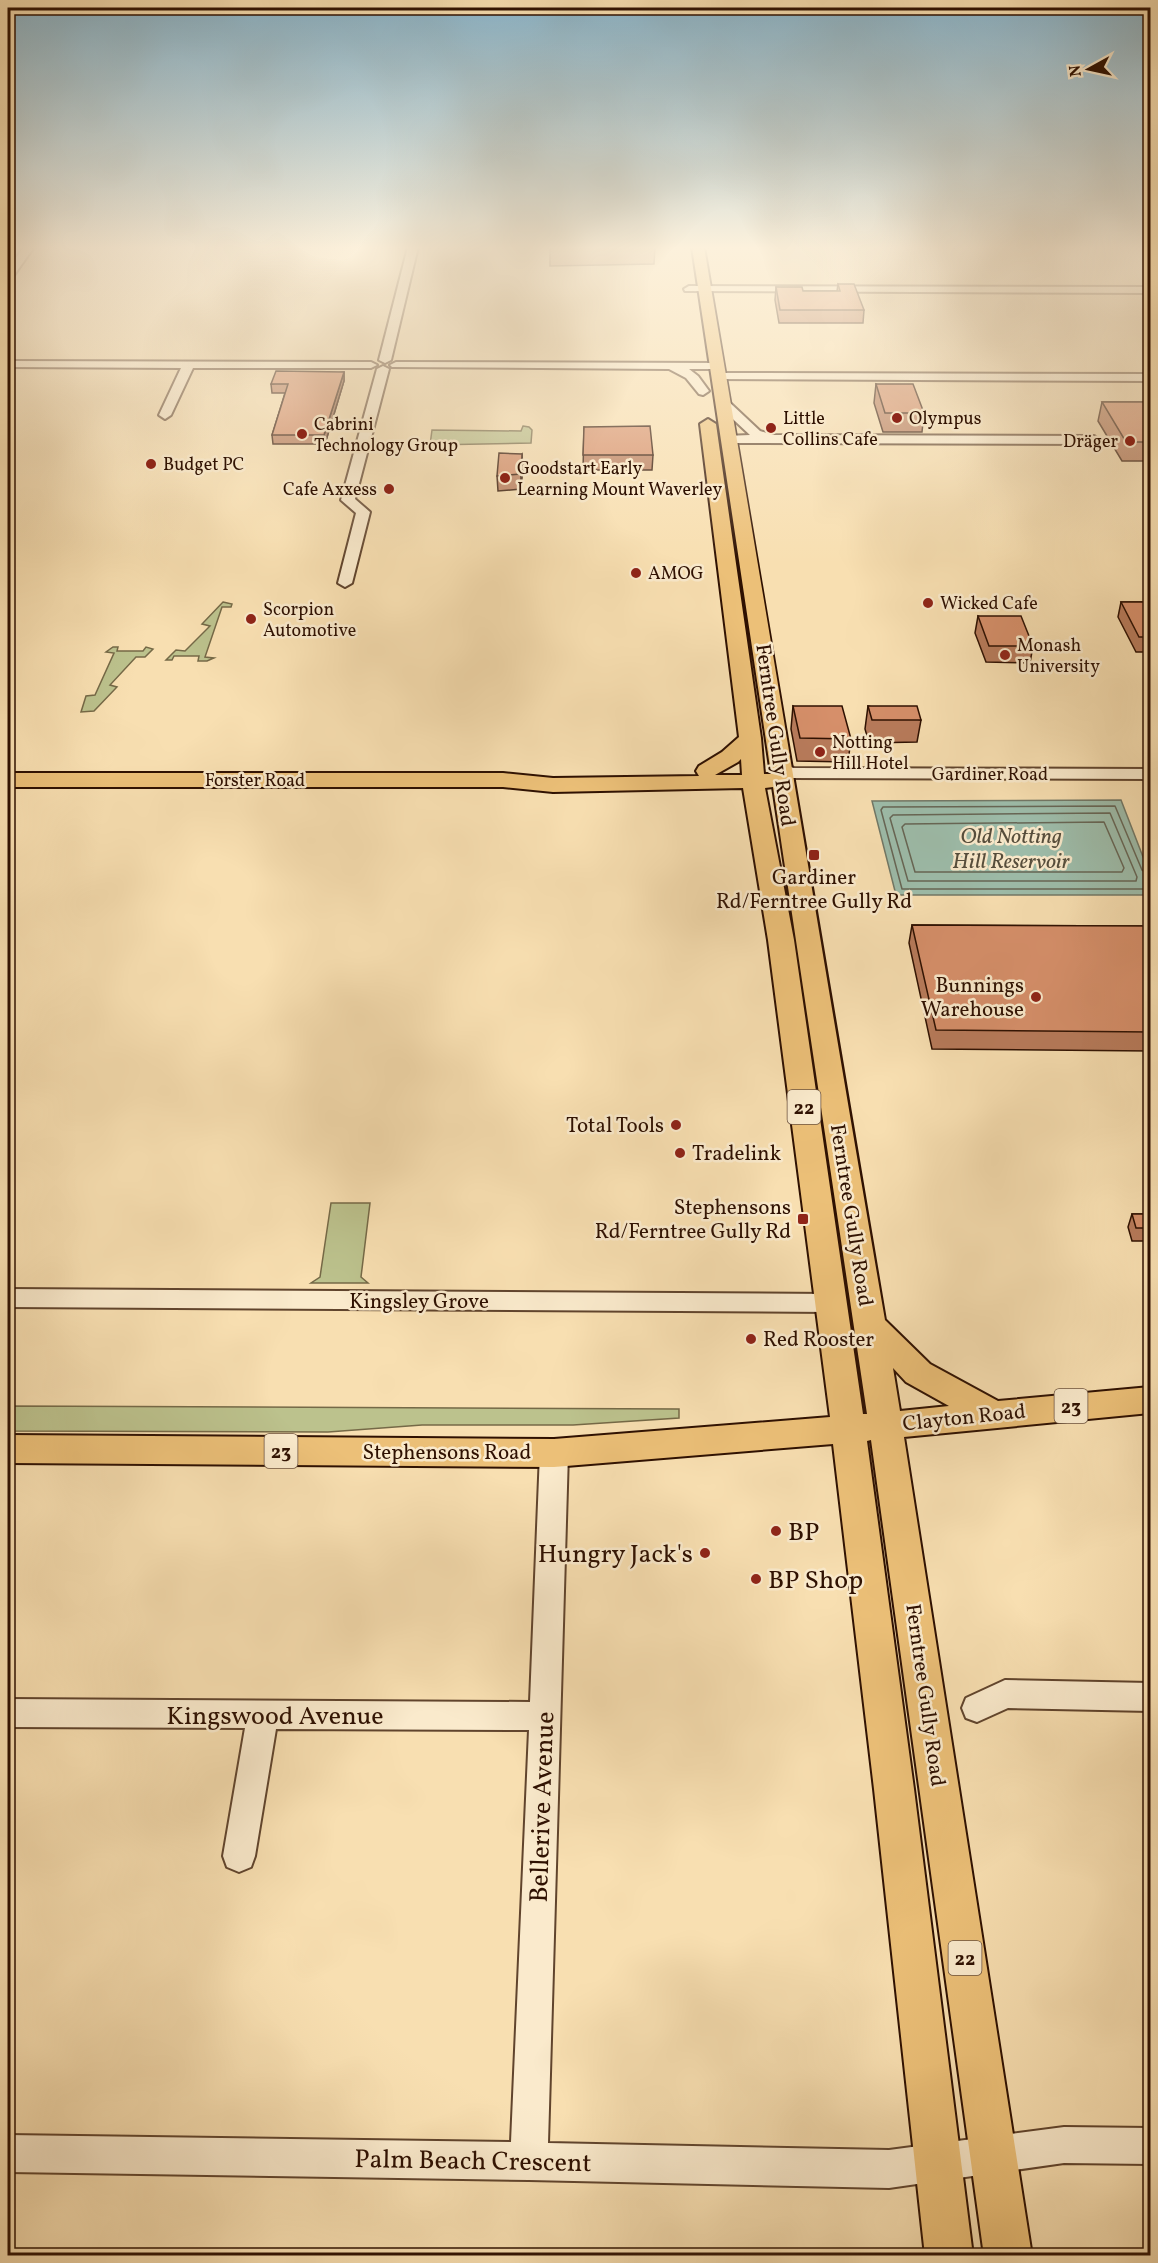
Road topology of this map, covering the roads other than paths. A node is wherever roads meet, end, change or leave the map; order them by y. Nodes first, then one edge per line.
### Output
1 (387, 353) edge
2 (713, 353) edge
3 (699, 360) junction
4 (8, 364) edge
5 (189, 364) junction
6 (384, 365) junction
7 (669, 366) junction
8 (718, 371) junction
9 (1150, 378) edge
10 (705, 402) junction
11 (724, 404) junction
12 (165, 415) dead end
13 (773, 438) junction
14 (729, 439) junction
15 (1094, 440) dead end
16 (750, 567) junction
17 (727, 568) junction
18 (345, 583) dead end
19 (750, 738) junction
20 (1150, 774) edge
21 (753, 775) junction
22 (785, 775) junction
23 (703, 777) junction
24 (8, 780) edge
25 (758, 807) junction
26 (789, 911) junction
27 (814, 1179) junction
28 (847, 1179) junction
29 (8, 1298) edge
30 (831, 1303) junction
31 (870, 1324) junction
32 (1150, 1400) edge
33 (992, 1414) junction
34 (885, 1425) junction
35 (848, 1429) junction
36 (8, 1449) edge
37 (554, 1453) junction
38 (1150, 1697) edge
39 (977, 1708) dead end
40 (8, 1713) edge
41 (263, 1715) junction
42 (543, 1716) junction
43 (239, 1856) dead end
44 (1150, 2146) edge
45 (993, 2153) junction
46 (8, 2154) edge
47 (530, 2161) junction
48 (938, 2161) junction
49 (949, 2256) edge
50 (1008, 2256) edge

1 - 6 street
2 - 8 main road, Ferntree Gully Road / 22
3 - 7 street
3 - 8 street
3 - 10 main road, Ferntree Gully Road / 22
4 - 5 street
5 - 6 street
5 - 12 street
6 - 7 street
6 - 18 street
7 - 10 street
8 - 9 street
8 - 11 main road, Ferntree Gully Road / 22
10 - 17 main road, Ferntree Gully Road / 22
11 - 13 street
11 - 14 main road, Ferntree Gully Road / 22
13 - 14 street
13 - 15 street
14 - 16 main road, Ferntree Gully Road / 22
16 - 17 main road
16 - 22 main road, Ferntree Gully Road / 22
17 - 19 main road, Ferntree Gully Road / 22
19 - 21 main road, Ferntree Gully Road / 22
19 - 23 main road
20 - 22 street, Gardiner Road
21 - 22 main road, Forster Road
21 - 23 main road, Forster Road
21 - 25 main road, Ferntree Gully Road / 22
22 - 26 main road, Ferntree Gully Road / 22
23 - 24 main road, Forster Road
23 - 25 main road
25 - 26 main road, Ferntree Gully Road / 22
26 - 27 main road, Ferntree Gully Road / 22
26 - 28 main road, Ferntree Gully Road / 22
27 - 28 main road
27 - 30 main road, Ferntree Gully Road / 22
28 - 31 main road, Ferntree Gully Road / 22
29 - 30 street, Kingsley Grove
30 - 35 main road, Ferntree Gully Road / 22
31 - 33 main road
31 - 34 main road, Ferntree Gully Road / 22
32 - 33 main road, Clayton Road / 23
33 - 34 main road, Clayton Road / 23
34 - 35 main road, Stephensons Road / 23
34 - 45 main road, Ferntree Gully Road / 22
35 - 37 main road, Stephensons Road / 23
35 - 48 main road, Ferntree Gully Road / 22
36 - 37 main road, Stephensons Road / 23
37 - 42 street, Bellerive Avenue
38 - 39 street
40 - 41 street, Kingswood Avenue
41 - 42 street, Kingswood Avenue
41 - 43 street
42 - 47 street, Bellerive Avenue
44 - 45 street, Palm Beach Crescent
45 - 48 street, Palm Beach Crescent
45 - 50 main road, Ferntree Gully Road / 22
46 - 47 street, Palm Beach Crescent
47 - 48 street, Palm Beach Crescent
48 - 49 main road, Ferntree Gully Road / 22

